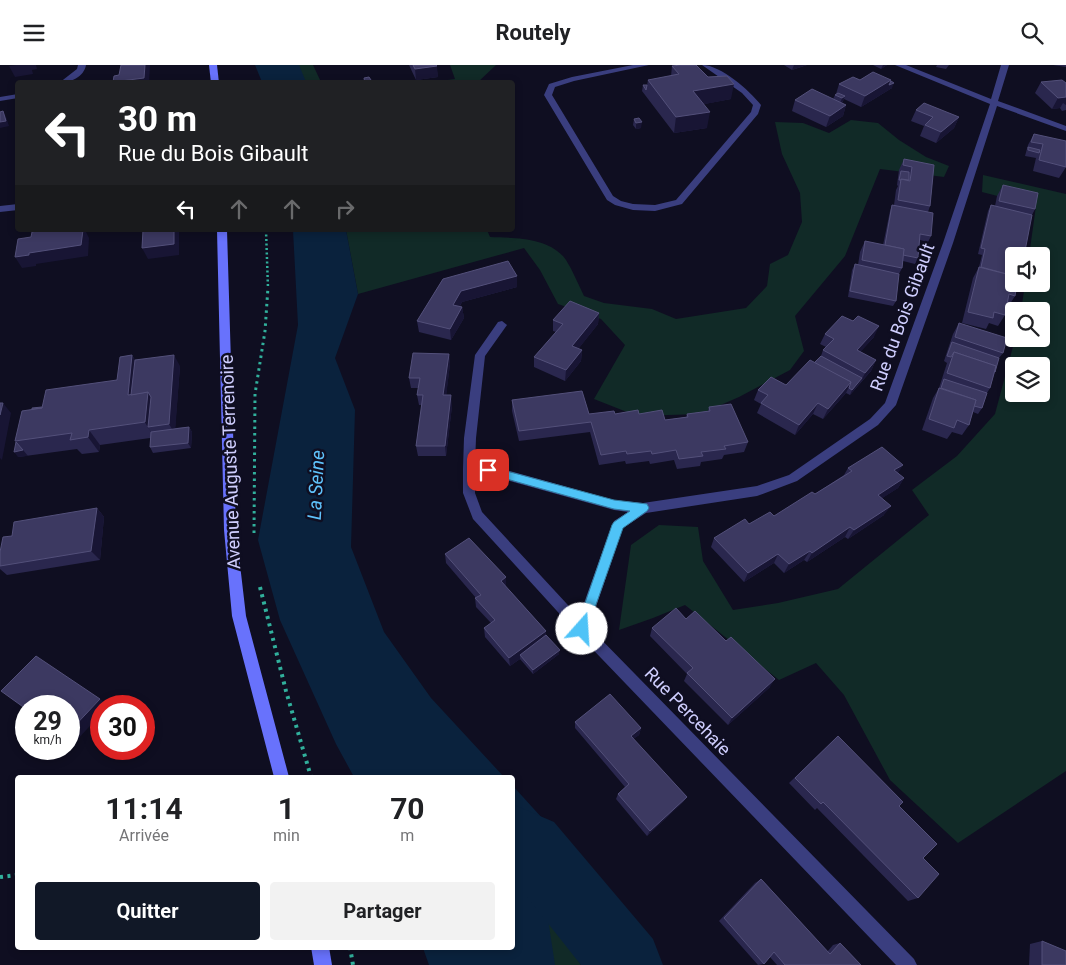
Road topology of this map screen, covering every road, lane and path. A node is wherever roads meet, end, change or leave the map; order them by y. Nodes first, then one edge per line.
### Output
1 (82, 65) edge
2 (213, 65) edge
3 (645, 65) edge
4 (706, 65) edge
5 (899, 65) edge
6 (1005, 65) edge
7 (67, 80) edge
8 (215, 80) edge
9 (15, 96) edge
10 (0, 99) edge
11 (994, 103) junction
12 (1066, 129) edge
13 (15, 207) edge
14 (0, 209) edge
15 (222, 232) edge
16 (266, 232) edge
17 (502, 325) dead end
18 (469, 469) junction
19 (643, 508) junction
20 (255, 542) dead end
21 (259, 579) dead end
22 (582, 629) junction
23 (281, 775) edge
24 (310, 775) edge
25 (15, 875) edge
26 (0, 877) edge
27 (320, 950) edge
28 (350, 950) edge
29 (323, 965) edge
30 (353, 965) edge
31 (908, 965) edge

1 - 7 street
2 - 8 street
3 - 4 street
5 - 11 street
6 - 11 street, Rue du Bois Gibault
9 - 10 street
11 - 12 street
11 - 19 street, Rue du Bois Gibault
13 - 14 street
15 - 23 street, Avenue Auguste Terrenoire
16 - 20 path
17 - 18 street
18 - 19 street, Rue du Bois Gibault
18 - 22 street, Rue Percehaie
19 - 22 street, Rue du Bois Gibault
21 - 24 path
22 - 31 street, Rue Percehaie
25 - 26 path
27 - 29 street
28 - 30 path

